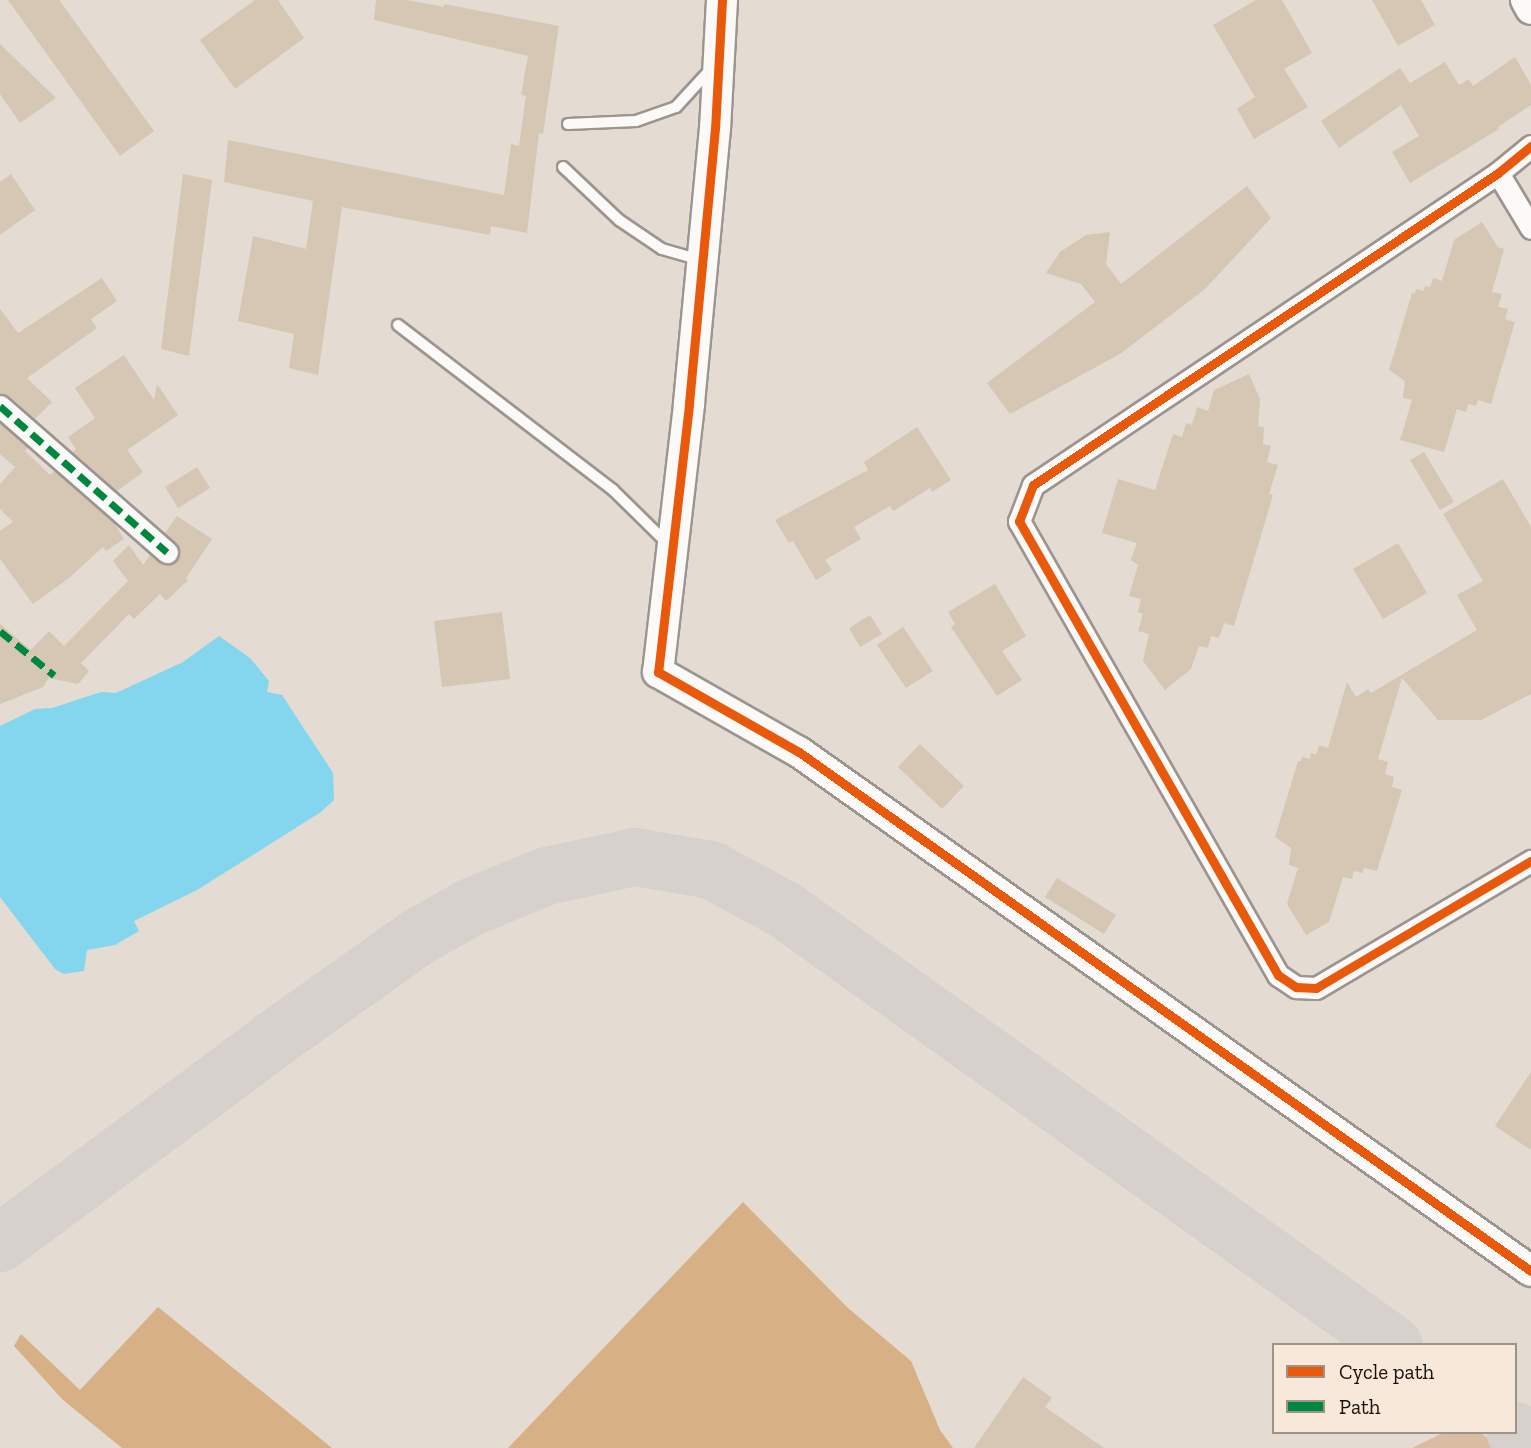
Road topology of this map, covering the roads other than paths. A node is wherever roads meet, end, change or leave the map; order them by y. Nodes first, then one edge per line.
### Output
1 (722, 0) edge
2 (1527, 0) edge
3 (1531, 9) edge
4 (719, 60) junction
5 (568, 124) dead end
6 (1531, 146) edge
7 (563, 167) dead end
8 (1498, 173) junction
9 (1531, 228) edge
10 (703, 261) junction
11 (398, 325) dead end
12 (0, 406) edge
13 (672, 548) junction
14 (167, 552) dead end
15 (1531, 861) edge
16 (1531, 1271) edge

1 - 4 street
2 - 3 street
4 - 5 lane
4 - 10 street
6 - 8 street
7 - 10 lane
8 - 9 street
8 - 15 street
10 - 13 street
11 - 13 lane
12 - 14 street
13 - 16 street

